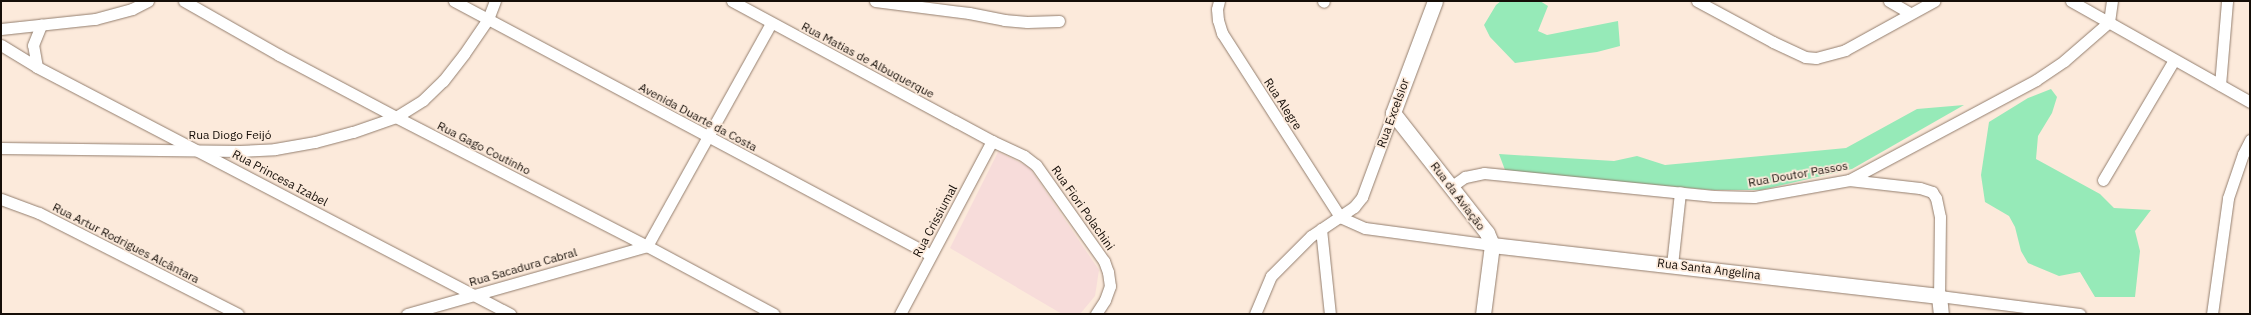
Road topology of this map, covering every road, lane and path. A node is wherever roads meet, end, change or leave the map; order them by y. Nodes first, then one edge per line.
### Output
1 (148, 1) edge
2 (184, 1) edge
3 (454, 1) edge
4 (495, 1) edge
5 (732, 1) edge
6 (875, 1) edge
7 (1219, 1) edge
8 (1435, 1) edge
9 (1698, 1) edge
10 (1889, 1) edge
11 (1934, 1) edge
12 (2071, 1) edge
13 (2112, 1) edge
14 (2227, 1) edge
15 (1910, 13) junction
16 (488, 19) junction
17 (1059, 21) dead end
18 (2109, 22) junction
19 (771, 23) junction
20 (41, 25) junction
21 (1, 29) edge
22 (1, 45) edge
23 (2174, 60) junction
24 (37, 67) junction
25 (2220, 85) junction
26 (2250, 102) edge
27 (1393, 112) junction
28 (396, 117) junction
29 (707, 137) junction
30 (2250, 140) edge
31 (992, 141) junction
32 (1, 148) edge
33 (195, 149) junction
34 (1849, 180) junction
35 (2103, 180) dead end
36 (1452, 186) junction
37 (1680, 192) junction
38 (1, 199) edge
39 (1340, 216) junction
40 (1321, 229) junction
41 (1492, 245) junction
42 (647, 246) junction
43 (931, 255) junction
44 (1672, 265) junction
45 (474, 295) junction
46 (1939, 296) junction
47 (238, 314) edge
48 (407, 314) edge
49 (510, 314) edge
50 (774, 314) edge
51 (900, 314) edge
52 (1096, 314) edge
53 (1255, 314) edge
54 (1330, 314) edge
55 (1483, 314) edge
56 (1941, 314) edge
57 (2080, 314) edge
58 (2212, 314) edge

1 - 20 street
2 - 28 street, Rua Gago Coutinho
3 - 16 street, Avenida Duarte da Costa
4 - 16 street, Rua Diogo Feijó
5 - 19 street, Rua Matias de Albuquerque
6 - 17 street
7 - 39 street, Rua Alegre
8 - 27 street, Rua Excelsior
9 - 15 street
10 - 15 street
11 - 15 street
12 - 18 street
13 - 18 street
14 - 25 street
16 - 28 street, Rua Diogo Feijó
16 - 29 street, Avenida Duarte da Costa
18 - 23 street
18 - 34 street, Rua Doutor Passos
19 - 29 street
19 - 31 street, Rua Matias de Albuquerque
20 - 21 street
20 - 24 street
22 - 24 street, Rua Princesa Izabel
23 - 25 street
23 - 35 street
24 - 33 street, Rua Princesa Izabel
25 - 26 street
27 - 36 street, Rua da Aviação
27 - 39 street, Rua Excelsior
28 - 33 street, Rua Diogo Feijó
28 - 42 street, Rua Gago Coutinho
29 - 42 street
29 - 43 street, Avenida Duarte da Costa
30 - 58 street
31 - 43 street, Rua Crissiumal
31 - 52 street, Rua Fiori Polachini
32 - 33 street, Rua Diogo Feijó
33 - 45 street, Rua Princesa Izabel
34 - 37 street, Rua Doutor Passos
34 - 46 street
36 - 37 street, Rua Doutor Passos
36 - 41 street, Rua da Aviação
37 - 44 street
38 - 47 street, Rua Artur Rodrigues Alcântara
39 - 40 street, Rua Excelsior
39 - 41 street, Rua Santa Angelina
40 - 53 street, Rua Excelsior
40 - 54 street
41 - 44 street, Rua Santa Angelina
41 - 55 street
42 - 45 street, Rua Sacadura Cabral
42 - 50 street, Rua Gago Coutinho
43 - 51 street, Rua Crissiumal
44 - 46 street, Rua Santa Angelina
45 - 48 street, Rua Sacadura Cabral
45 - 49 street, Rua Princesa Izabel
46 - 56 street
46 - 57 street, Rua Santa Angelina

